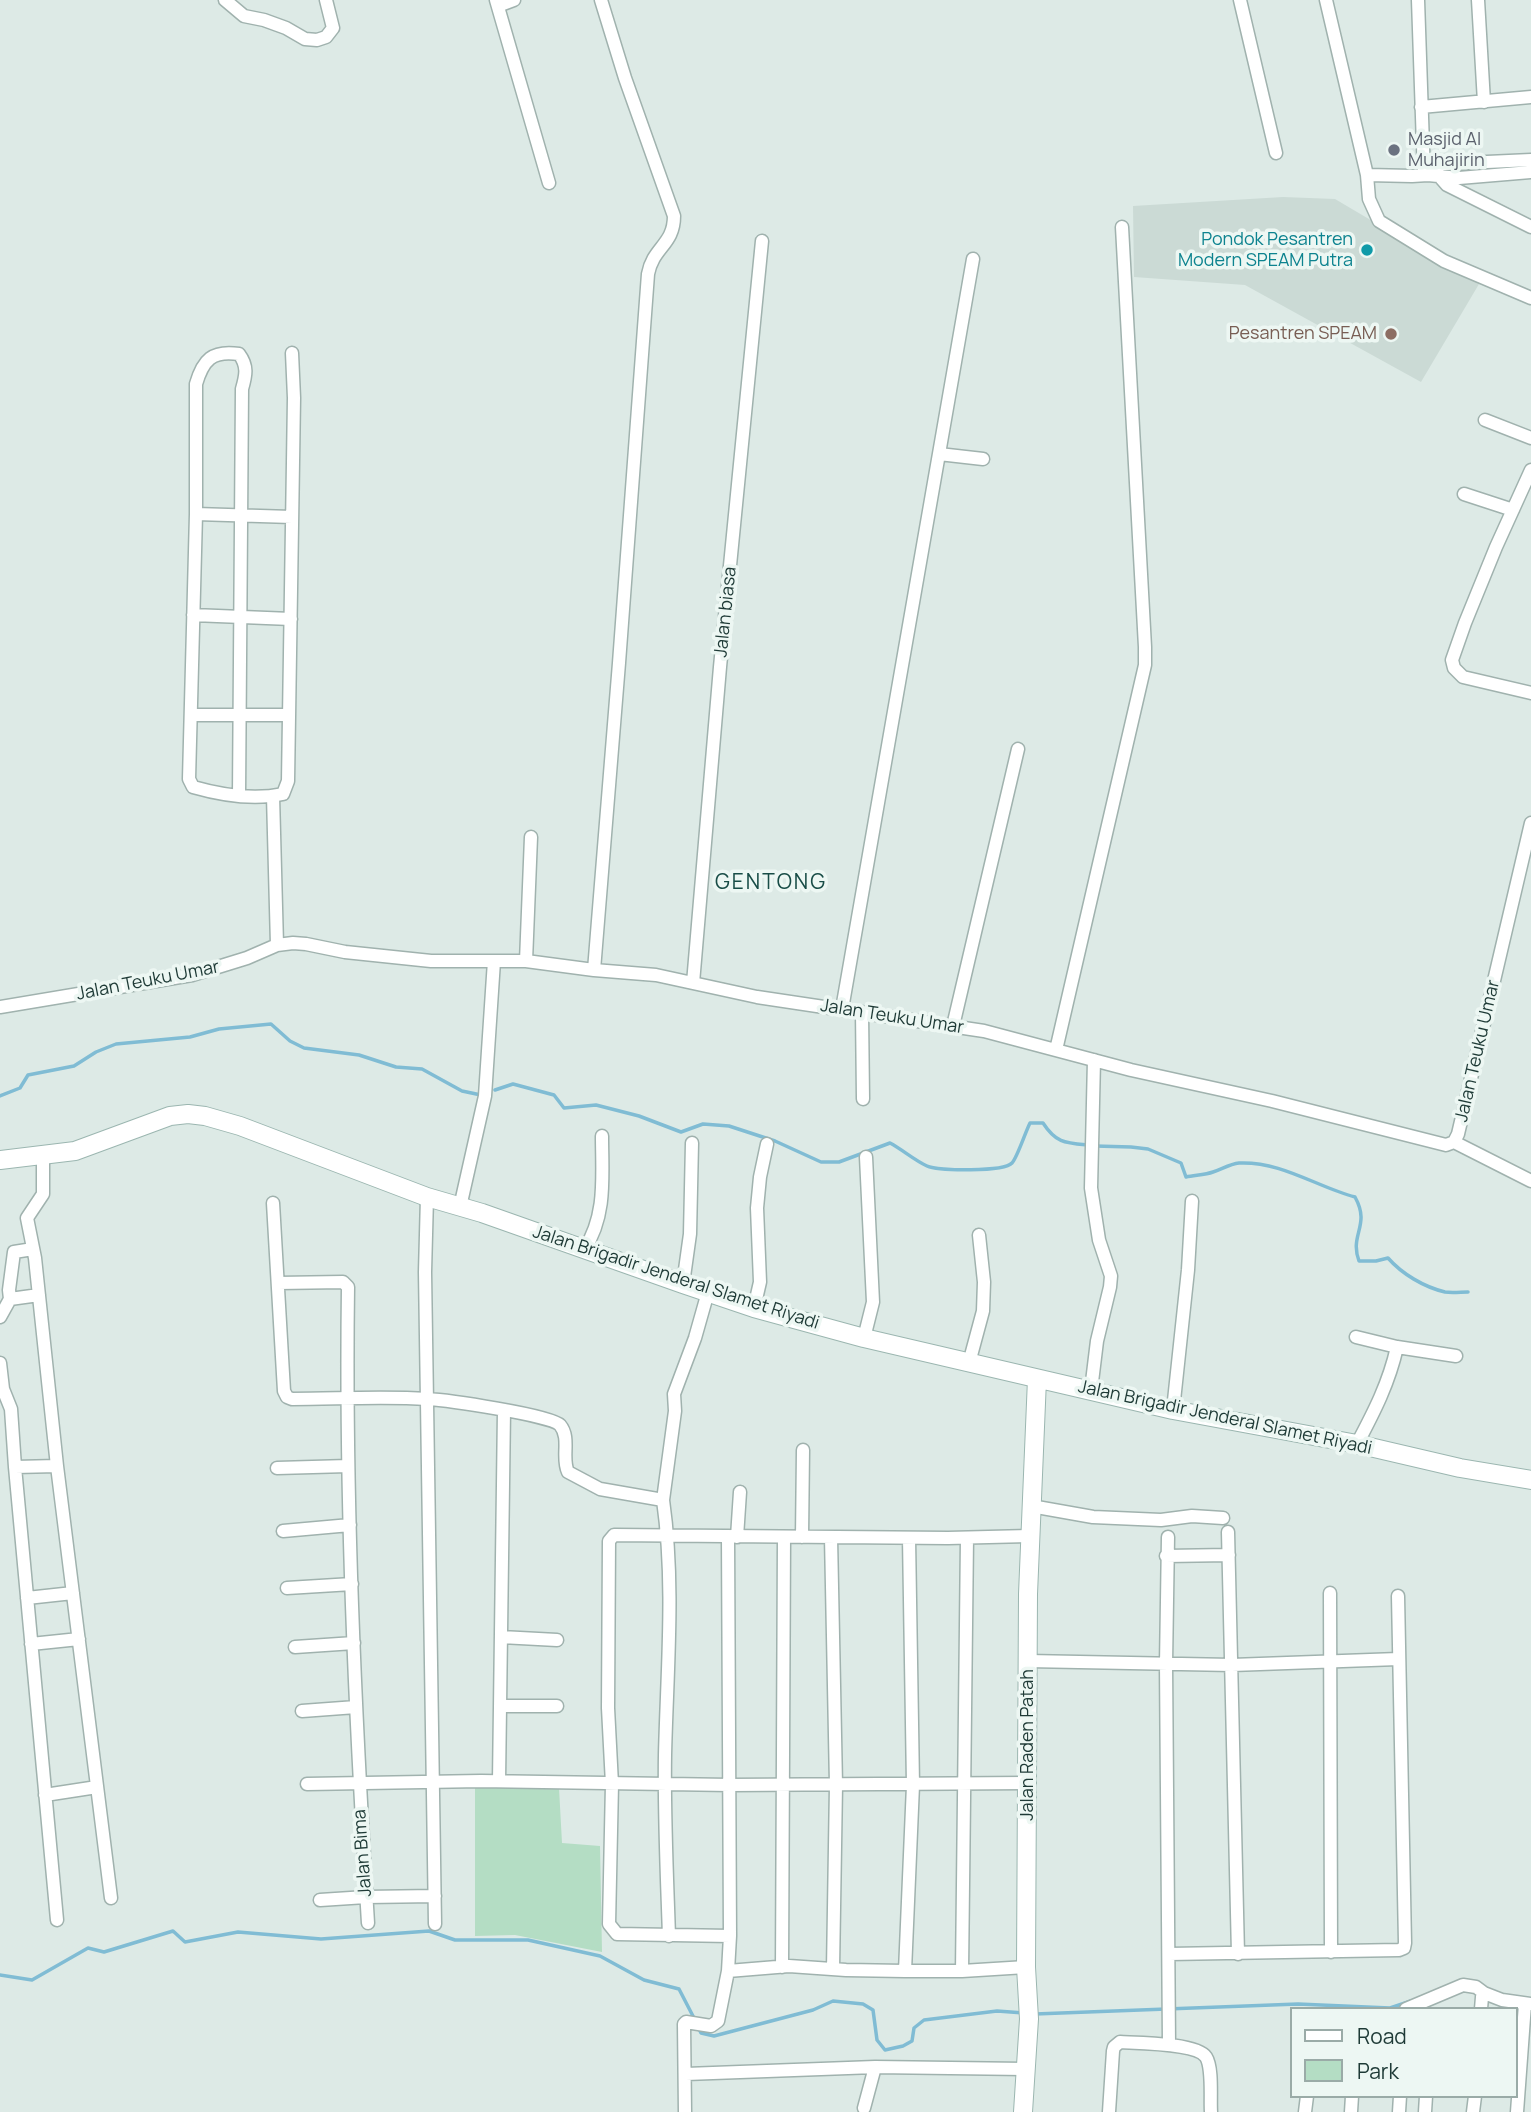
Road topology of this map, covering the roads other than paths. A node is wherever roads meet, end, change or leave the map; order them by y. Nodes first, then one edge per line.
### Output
1 (225, 0) edge
2 (326, 0) edge
3 (514, 0) edge
4 (601, 0) edge
5 (1240, 0) edge
6 (1326, 0) edge
7 (1418, 0) edge
8 (1478, 0) edge
9 (497, 3) edge
10 (1531, 97) edge
11 (1484, 102) junction
12 (1421, 107) junction
13 (1276, 153) dead end
14 (1531, 160) edge
15 (1531, 172) edge
16 (1432, 173) junction
17 (1367, 174) junction
18 (549, 183) dead end
19 (1122, 227) dead end
20 (1531, 227) edge
21 (762, 241) dead end
22 (973, 259) dead end
23 (1531, 298) edge
24 (292, 353) dead end
25 (1485, 420) dead end
26 (1531, 438) edge
27 (939, 454) junction
28 (983, 459) dead end
29 (1531, 470) edge
30 (1464, 494) dead end
31 (1513, 510) junction
32 (196, 514) junction
33 (242, 515) junction
34 (292, 517) junction
35 (193, 615) junction
36 (240, 617) junction
37 (291, 619) junction
38 (1531, 693) edge
39 (192, 715) junction
40 (240, 715) junction
41 (289, 715) junction
42 (1018, 749) dead end
43 (239, 795) junction
44 (273, 796) junction
45 (1531, 823) edge
46 (531, 837) dead end
47 (277, 945) junction
48 (494, 961) junction
49 (526, 961) junction
50 (594, 970) junction
51 (693, 983) junction
52 (0, 1007) edge
53 (842, 1009) junction
54 (862, 1012) junction
55 (953, 1026) junction
56 (1056, 1050) junction
57 (1094, 1060) junction
58 (863, 1099) dead end
59 (601, 1136) dead end
60 (1454, 1142) junction
61 (692, 1143) dead end
62 (767, 1144) dead end
63 (43, 1156) junction
64 (866, 1157) dead end
65 (0, 1160) edge
66 (1531, 1181) edge
67 (427, 1197) junction
68 (1192, 1202) dead end
69 (273, 1203) dead end
70 (460, 1207) junction
71 (979, 1235) dead end
72 (33, 1249) junction
73 (584, 1250) junction
74 (278, 1283) junction
75 (683, 1284) junction
76 (708, 1292) junction
77 (39, 1295) junction
78 (10, 1299) junction
79 (754, 1308) junction
80 (0, 1317) edge
81 (1356, 1337) dead end
82 (864, 1338) junction
83 (1397, 1348) junction
84 (1456, 1356) dead end
85 (0, 1363) edge
86 (969, 1363) junction
87 (1037, 1379) junction
88 (1091, 1390) junction
89 (346, 1399) junction
90 (427, 1399) junction
91 (504, 1410) junction
92 (1173, 1410) junction
93 (1357, 1444) junction
94 (803, 1450) dead end
95 (15, 1466) junction
96 (57, 1466) junction
97 (348, 1466) junction
98 (277, 1468) dead end
99 (1531, 1480) edge
100 (740, 1492) dead end
101 (663, 1500) junction
102 (1031, 1506) junction
103 (1223, 1518) dead end
104 (350, 1525) junction
105 (283, 1531) dead end
106 (1228, 1532) dead end
107 (1029, 1536) junction
108 (668, 1537) junction
109 (732, 1537) junction
110 (784, 1537) junction
111 (803, 1537) junction
112 (831, 1537) junction
113 (1168, 1537) dead end
114 (909, 1538) junction
115 (967, 1538) junction
116 (1228, 1555) junction
117 (1166, 1556) junction
118 (352, 1584) junction
119 (287, 1588) dead end
120 (73, 1593) junction
121 (1329, 1593) dead end
122 (1398, 1596) dead end
123 (27, 1598) junction
124 (501, 1637) junction
125 (79, 1639) junction
126 (557, 1640) dead end
127 (354, 1643) junction
128 (31, 1644) junction
129 (295, 1647) dead end
130 (1398, 1658) junction
131 (1028, 1661) junction
132 (1329, 1663) junction
133 (1166, 1664) junction
134 (1232, 1665) junction
135 (500, 1706) junction
136 (557, 1706) dead end
137 (356, 1707) junction
138 (302, 1711) dead end
139 (499, 1781) junction
140 (433, 1782) junction
141 (359, 1783) junction
142 (1027, 1783) junction
143 (307, 1784) dead end
144 (612, 1784) junction
145 (664, 1784) junction
146 (965, 1784) junction
147 (730, 1785) junction
148 (781, 1785) junction
149 (836, 1785) junction
150 (913, 1785) junction
151 (97, 1787) junction
152 (45, 1795) junction
153 (435, 1896) junction
154 (366, 1897) junction
155 (111, 1898) dead end
156 (320, 1900) dead end
157 (57, 1920) dead end
158 (368, 1923) dead end
159 (435, 1924) dead end
160 (669, 1936) junction
161 (730, 1936) junction
162 (1331, 1952) junction
163 (1170, 1954) junction
164 (1238, 1954) junction
165 (782, 1967) junction
166 (1026, 1967) junction
167 (833, 1969) junction
168 (728, 1971) junction
169 (905, 1971) junction
170 (962, 1971) junction
171 (1484, 1993) junction
172 (1434, 2003) edge
173 (1528, 2004) edge
174 (1417, 2007) edge
175 (1481, 2007) edge
176 (1169, 2045) junction
177 (875, 2067) junction
178 (1025, 2069) junction
179 (686, 2074) junction
180 (864, 2108) dead end
181 (685, 2112) edge
182 (1023, 2112) edge
183 (1108, 2112) edge
184 (1211, 2112) edge
185 (1517, 2112) edge

1 - 2 street
3 - 9 street
4 - 50 street
5 - 13 street
6 - 17 street
7 - 12 street
8 - 11 street
9 - 18 street
10 - 11 street
11 - 12 street
12 - 16 street
14 - 16 street
15 - 16 street
16 - 17 street
16 - 20 street
17 - 23 street
19 - 56 street
21 - 51 street, Jalan biasa
22 - 27 street
24 - 34 street
25 - 26 street
27 - 28 street
27 - 53 street
29 - 31 street
30 - 31 street
31 - 38 street
32 - 33 street
32 - 33 street
32 - 35 street
33 - 34 street
33 - 36 street
34 - 37 street
35 - 36 street
35 - 39 street
36 - 37 street
36 - 40 street
37 - 41 street
39 - 40 street
39 - 43 street
40 - 41 street
40 - 43 street
41 - 44 street
42 - 55 street
43 - 44 street
44 - 47 street
45 - 60 street, Jalan Teuku Umar
46 - 49 street
47 - 48 street, Jalan Teuku Umar
47 - 52 street, Jalan Teuku Umar
48 - 49 street, Jalan Teuku Umar
48 - 70 street
49 - 50 street, Jalan Teuku Umar
50 - 51 street, Jalan Teuku Umar
51 - 53 street, Jalan Teuku Umar
53 - 54 street, Jalan Teuku Umar
54 - 55 street, Jalan Teuku Umar
54 - 58 street
55 - 56 street, Jalan Teuku Umar
56 - 57 street, Jalan Teuku Umar
57 - 60 street, Jalan Teuku Umar
57 - 88 street
59 - 73 street
60 - 66 street
61 - 75 street
62 - 79 street
63 - 65 main road, Jalan Brigadir Jenderal Slamet Riyadi
63 - 67 main road, Jalan Brigadir Jenderal Slamet Riyadi
63 - 72 street
64 - 82 street
67 - 70 main road, Jalan Brigadir Jenderal Slamet Riyadi
67 - 90 street
68 - 92 street
69 - 74 street
70 - 73 main road, Jalan Brigadir Jenderal Slamet Riyadi
71 - 86 street
72 - 77 street
72 - 78 street
73 - 75 main road, Jalan Brigadir Jenderal Slamet Riyadi
74 - 89 street
74 - 89 street, Jalan Bima
75 - 76 main road, Jalan Brigadir Jenderal Slamet Riyadi
76 - 79 main road, Jalan Brigadir Jenderal Slamet Riyadi
76 - 101 street
77 - 78 street
77 - 96 street
78 - 80 street
79 - 82 main road, Jalan Brigadir Jenderal Slamet Riyadi
81 - 83 street
82 - 86 main road, Jalan Brigadir Jenderal Slamet Riyadi
83 - 84 street
83 - 93 street
85 - 95 street
86 - 87 main road, Jalan Brigadir Jenderal Slamet Riyadi
87 - 88 main road, Jalan Brigadir Jenderal Slamet Riyadi
87 - 102 main road, Jalan Raden Patah
88 - 92 main road, Jalan Brigadir Jenderal Slamet Riyadi
89 - 90 street
89 - 97 street, Jalan Bima
90 - 91 street
90 - 140 street
91 - 101 street
91 - 124 street
92 - 93 main road, Jalan Brigadir Jenderal Slamet Riyadi
93 - 99 main road, Jalan Brigadir Jenderal Slamet Riyadi
94 - 111 street
95 - 96 street
95 - 123 street
96 - 120 street
97 - 98 street
97 - 104 street, Jalan Bima
100 - 109 street
101 - 108 street
102 - 103 street
102 - 107 main road, Jalan Raden Patah
104 - 105 street
104 - 118 street, Jalan Bima
106 - 116 street
107 - 115 street
107 - 131 main road, Jalan Raden Patah
108 - 109 street
108 - 144 street
108 - 145 street
109 - 110 street
109 - 147 street
110 - 111 street
110 - 148 street
111 - 112 street
112 - 114 street
112 - 149 street
113 - 117 street
114 - 115 street
114 - 150 street
115 - 146 street
116 - 117 street
116 - 134 street
117 - 133 street
118 - 119 street
118 - 127 street, Jalan Bima
120 - 123 street
120 - 125 street
121 - 132 street
122 - 130 street
123 - 128 street
124 - 126 street
124 - 135 street
125 - 128 street
125 - 151 street
127 - 129 street
127 - 137 street, Jalan Bima
128 - 152 street
130 - 132 street
130 - 162 street
131 - 133 street
131 - 142 main road, Jalan Raden Patah
132 - 134 street
132 - 162 street
133 - 134 street
133 - 163 street
134 - 164 street
135 - 136 street
135 - 139 street
137 - 138 street
137 - 141 street, Jalan Bima
139 - 140 street
139 - 144 street
140 - 141 street
140 - 153 street
141 - 143 street
141 - 154 street, Jalan Bima
142 - 146 street
142 - 166 main road, Jalan Raden Patah
144 - 145 street
144 - 160 street
145 - 147 street
145 - 160 street
146 - 150 street
146 - 170 street
147 - 148 street
147 - 161 street
148 - 149 street
148 - 165 street
149 - 150 street
149 - 167 street
150 - 169 street
151 - 152 street
151 - 155 street
152 - 157 street
153 - 154 street
153 - 159 street
154 - 156 street
154 - 158 street, Jalan Bima
160 - 161 street
161 - 168 street
162 - 164 street
163 - 164 street
163 - 176 street
165 - 167 street
165 - 168 street
166 - 170 street
166 - 178 main road, Jalan Raden Patah
167 - 169 street
168 - 179 street
169 - 170 street
171 - 172 street
171 - 173 street
171 - 175 street
172 - 174 street
173 - 185 street
176 - 183 street
176 - 184 street
177 - 178 street
177 - 179 street
177 - 180 street
178 - 182 main road, Jalan Raden Patah
179 - 181 street

